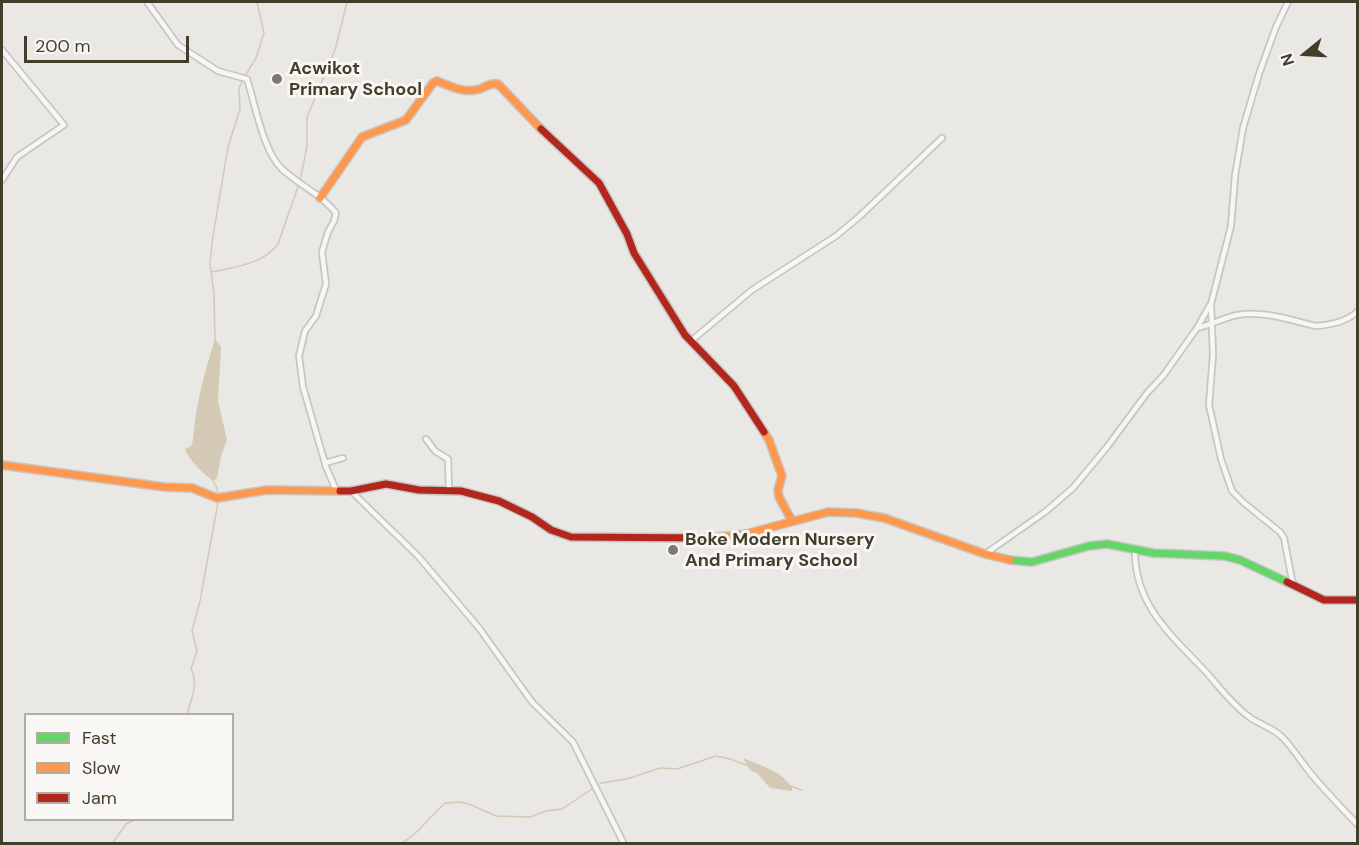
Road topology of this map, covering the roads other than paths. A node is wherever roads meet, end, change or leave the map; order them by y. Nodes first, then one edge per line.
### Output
1 (147, 2) edge
2 (1288, 2) edge
3 (2, 50) edge
4 (942, 138) dead end
5 (2, 180) edge
6 (320, 198) junction
7 (1211, 304) junction
8 (1358, 311) edge
9 (1212, 325) junction
10 (1197, 328) junction
11 (691, 341) junction
12 (426, 439) dead end
13 (343, 458) dead end
14 (325, 462) junction
15 (2, 465) edge
16 (336, 490) junction
17 (449, 490) junction
18 (351, 491) junction
19 (792, 520) junction
20 (1135, 550) junction
21 (985, 555) junction
22 (1293, 585) junction
23 (1358, 600) edge
24 (1358, 825) edge
25 (624, 843) edge

1 - 6 street
2 - 7 street
3 - 5 street
4 - 11 street
6 - 11 street
6 - 14 street
7 - 9 street
7 - 10 street
8 - 9 street
9 - 10 street
9 - 22 street
10 - 21 street
11 - 19 street
12 - 17 street
13 - 14 street
14 - 16 street
15 - 16 street
16 - 18 street
17 - 18 street
17 - 19 street
18 - 25 street
19 - 21 street
20 - 21 street
20 - 22 street
20 - 24 street
22 - 23 street

